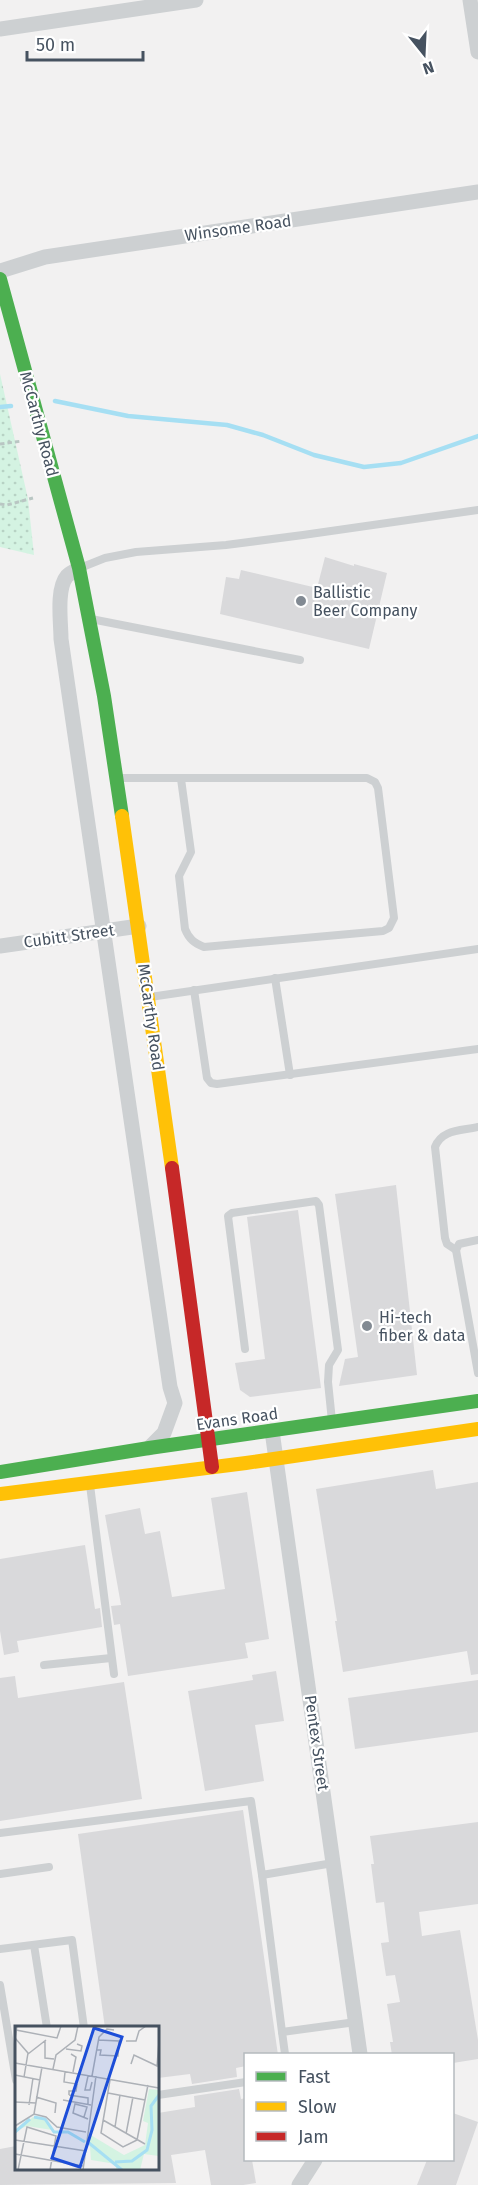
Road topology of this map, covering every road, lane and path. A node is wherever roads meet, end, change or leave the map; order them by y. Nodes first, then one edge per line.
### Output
1 (196, 0) edge
2 (471, 0) edge
3 (0, 29) edge
4 (478, 52) edge
5 (478, 192) edge
6 (0, 271) edge
7 (0, 279) edge
8 (21, 441) dead end
9 (0, 444) edge
10 (33, 498) dead end
11 (0, 504) edge
12 (478, 510) edge
13 (79, 568) junction
14 (90, 619) junction
15 (300, 660) dead end
16 (117, 778) junction
17 (181, 779) junction
18 (139, 926) junction
19 (103, 931) junction
20 (0, 946) edge
21 (478, 949) edge
22 (274, 978) junction
23 (194, 990) junction
24 (149, 997) junction
25 (478, 1049) edge
26 (290, 1075) junction
27 (478, 1127) edge
28 (478, 1240) edge
29 (456, 1250) junction
30 (245, 1350) dead end
31 (477, 1359) edge
32 (478, 1373) edge
33 (478, 1401) edge
34 (332, 1422) junction
35 (478, 1429) edge
36 (272, 1431) junction
37 (207, 1439) junction
38 (149, 1448) junction
39 (276, 1459) junction
40 (212, 1467) junction
41 (0, 1472) edge
42 (90, 1484) junction
43 (0, 1494) edge
44 (111, 1658) junction
45 (44, 1665) dead end
46 (114, 1674) dead end
47 (0, 1833) edge
48 (333, 1863) junction
49 (49, 1867) dead end
50 (0, 1874) edge
51 (262, 1875) junction
52 (34, 1945) junction
53 (0, 1949) edge
54 (0, 1984) edge
55 (356, 2022) junction
56 (47, 2026) edge
57 (84, 2026) edge
58 (282, 2032) junction
59 (285, 2053) edge
60 (360, 2053) edge
61 (15, 2074) edge
62 (244, 2082) edge
63 (159, 2095) edge
64 (314, 2161) edge
65 (299, 2185) edge

1 - 3 street
2 - 4 street
5 - 6 street, Winsome Road
7 - 13 street, McCarthy Road
8 - 9 path
10 - 11 path
12 - 13 lane
13 - 14 street, McCarthy Road
13 - 19 street, McCarthy Road
14 - 15 lane
14 - 16 street, McCarthy Road
16 - 17 lane
16 - 18 street, McCarthy Road
17 - 17 lane
18 - 19 street, Cubitt Street
18 - 24 street, McCarthy Road
19 - 20 street, Cubitt Street
19 - 38 street, McCarthy Road
21 - 22 lane
22 - 23 lane
22 - 26 lane
23 - 24 lane
23 - 26 lane
24 - 37 street, McCarthy Road
25 - 26 lane
27 - 29 lane
28 - 29 lane
29 - 31 lane
30 - 34 lane
31 - 32 lane
33 - 34 street, Evans Road
34 - 36 street, Evans Road
35 - 39 street
36 - 37 street, Evans Road
36 - 39 street, Pentex Street
37 - 38 street, Evans Road
37 - 40 street, McCarthy Road
38 - 41 street, Evans Road
39 - 40 street
39 - 48 street, Pentex Street
40 - 42 street
42 - 43 street
42 - 44 lane
44 - 45 lane
44 - 46 lane
47 - 51 lane
48 - 51 lane
48 - 55 street, Pentex Street
49 - 50 lane
51 - 58 lane
52 - 53 lane
52 - 56 lane
52 - 57 lane
54 - 61 lane
55 - 58 lane
55 - 60 street, Pentex Street
58 - 59 lane
62 - 63 lane
64 - 65 street

